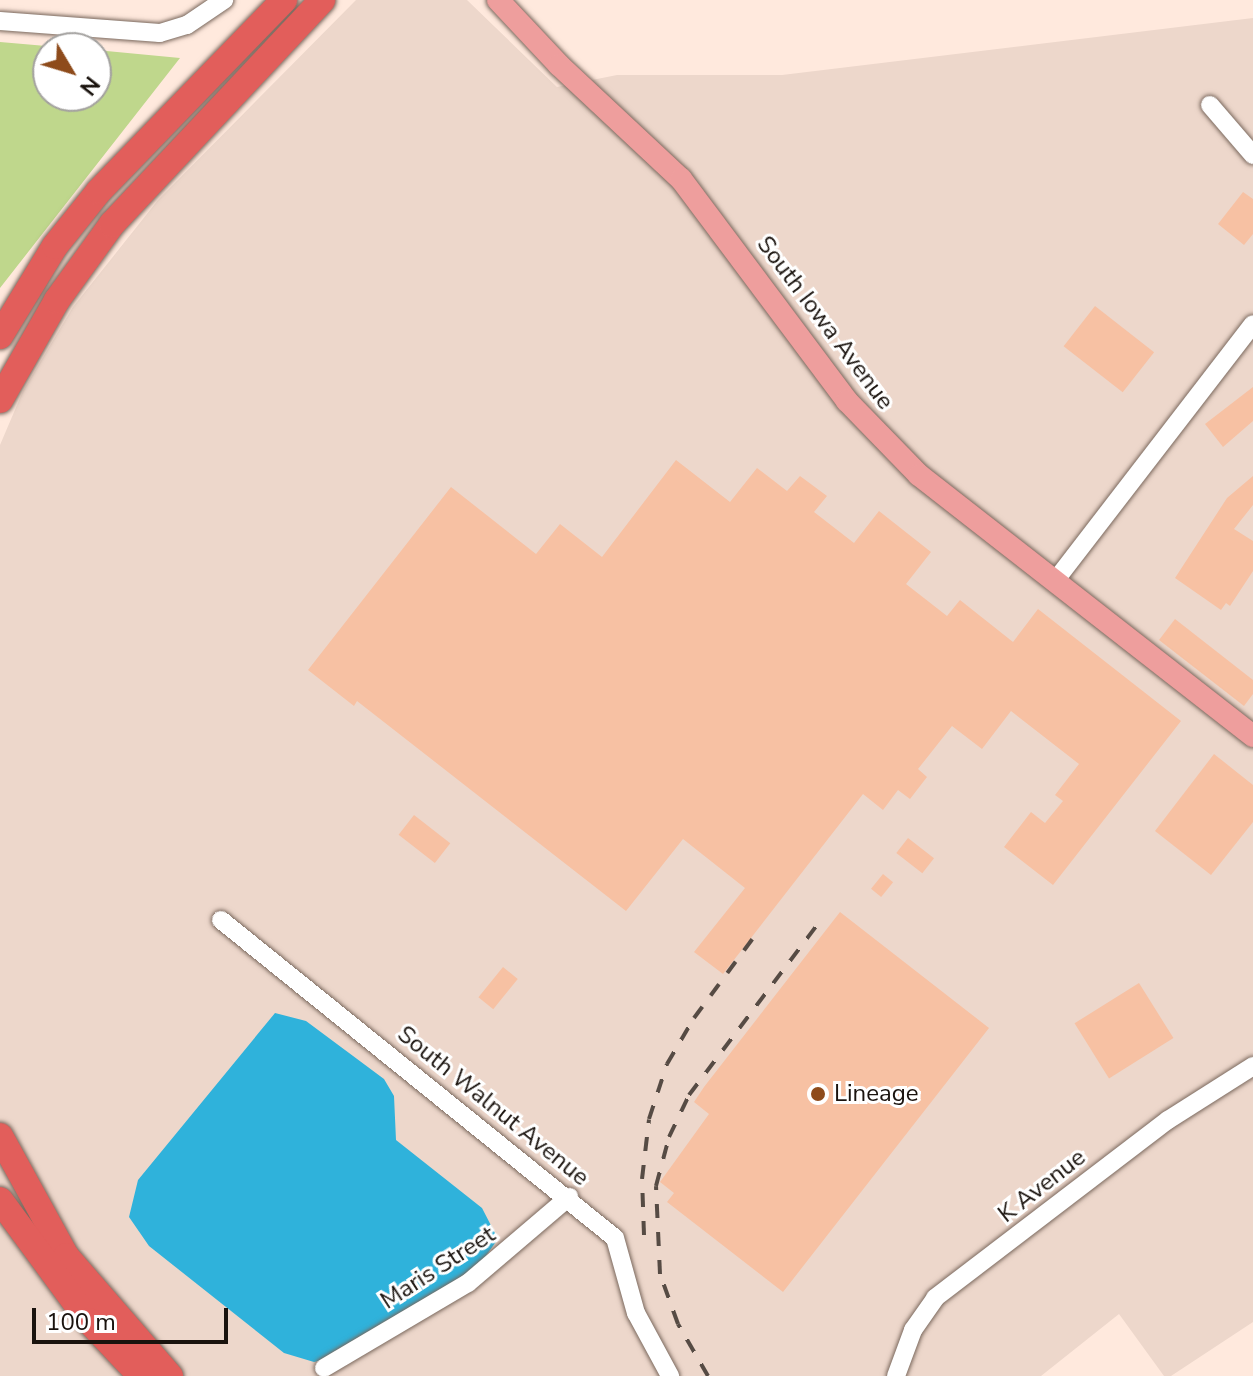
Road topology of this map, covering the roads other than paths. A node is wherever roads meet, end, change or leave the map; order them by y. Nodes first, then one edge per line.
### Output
1 (224, 0) edge
2 (284, 0) edge
3 (322, 0) edge
4 (498, 0) edge
5 (0, 21) edge
6 (1210, 105) dead end
7 (1253, 155) edge
8 (1253, 324) edge
9 (0, 336) edge
10 (0, 400) edge
11 (1055, 581) junction
12 (1253, 736) edge
13 (221, 920) dead end
14 (1253, 1066) edge
15 (0, 1136) edge
16 (569, 1197) junction
17 (0, 1200) edge
18 (324, 1368) dead end
19 (141, 1376) edge
20 (170, 1376) edge
21 (670, 1376) edge
22 (896, 1376) edge

1 - 5 street
2 - 9 highway
3 - 10 highway
4 - 11 main road, South Iowa Avenue
6 - 7 street
8 - 11 street
11 - 12 main road, South Iowa Avenue
13 - 16 street, South Walnut Avenue
14 - 22 street, K Avenue
15 - 20 highway
16 - 18 street, Maris Street
16 - 21 street, South Walnut Avenue
17 - 19 highway

